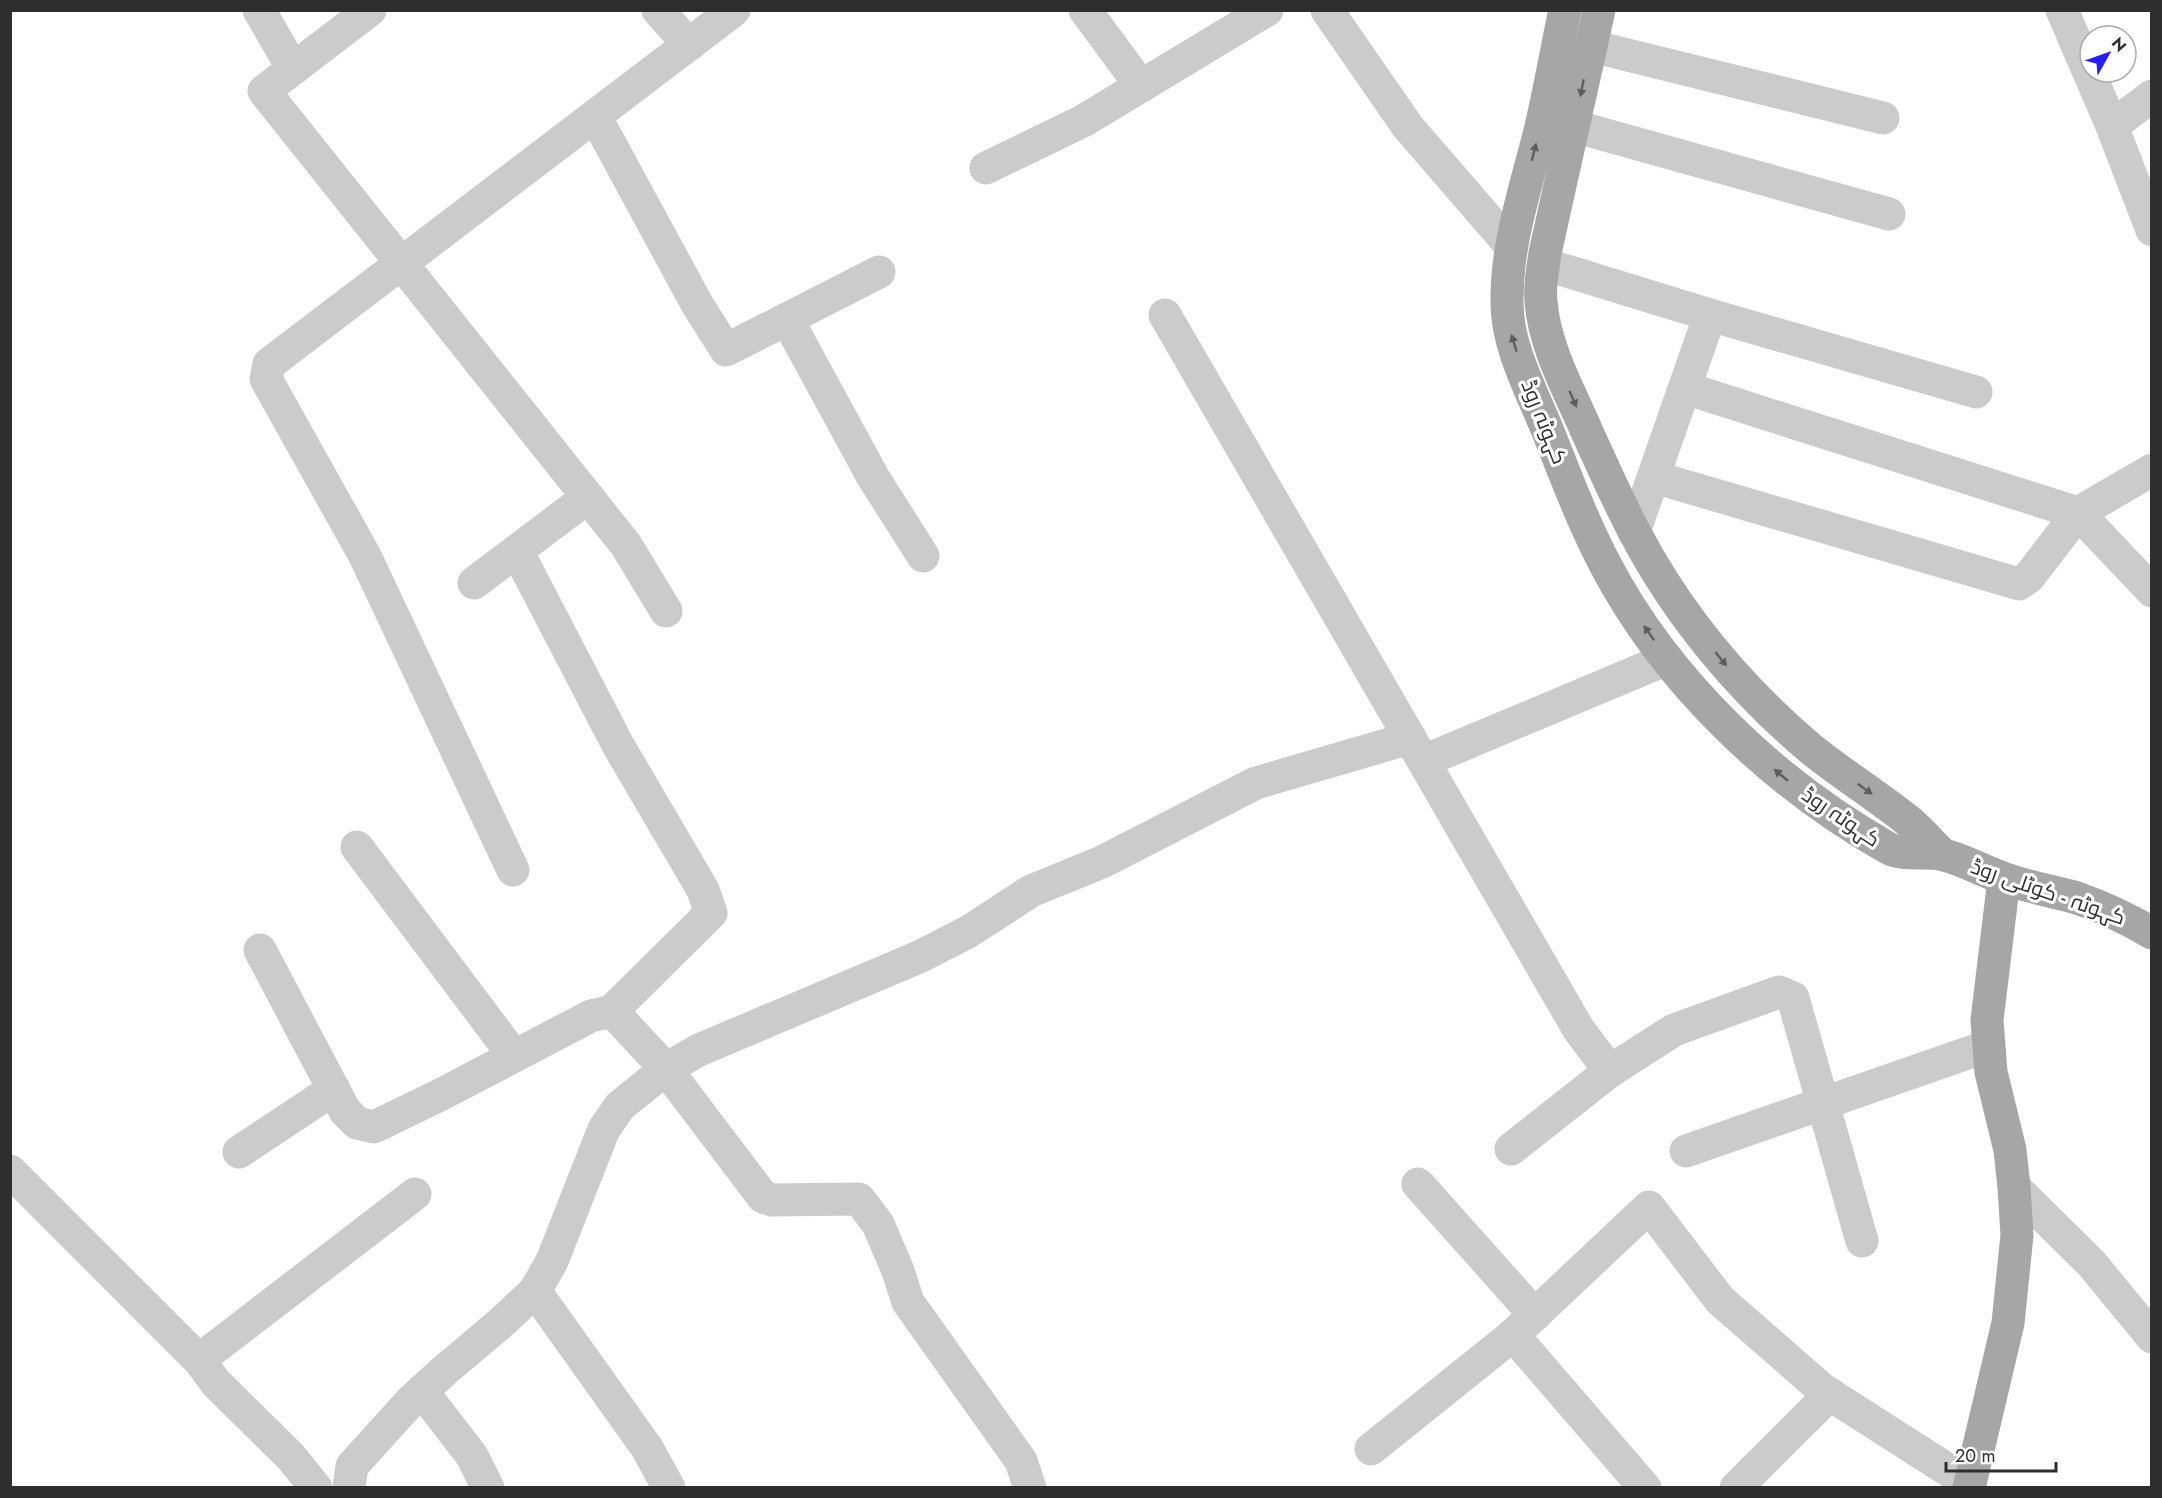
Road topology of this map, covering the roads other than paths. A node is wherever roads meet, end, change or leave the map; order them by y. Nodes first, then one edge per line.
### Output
1 (259, 10) edge
2 (370, 10) edge
3 (657, 10) edge
4 (734, 10) edge
5 (1085, 10) edge
6 (1267, 10) edge
7 (1327, 10) edge
8 (1565, 10) edge
9 (1599, 10) edge
10 (2062, 10) edge
11 (689, 45) junction
12 (1591, 46) junction
13 (293, 69) junction
14 (1141, 86) junction
15 (2151, 96) edge
16 (595, 116) junction
17 (1543, 117) junction
18 (1883, 118) dead end
19 (1575, 125) junction
20 (2112, 126) junction
21 (986, 168) dead end
22 (1889, 214) dead end
23 (2151, 230) edge
24 (1511, 246) junction
25 (402, 264) junction
26 (1544, 264) junction
27 (879, 272) dead end
28 (1165, 315) dead end
29 (1710, 315) junction
30 (787, 319) junction
31 (1685, 388) junction
32 (1976, 392) dead end
33 (2151, 470) edge
34 (1654, 477) junction
35 (588, 497) junction
36 (2078, 513) junction
37 (1634, 532) junction
38 (517, 551) junction
39 (923, 556) dead end
40 (474, 583) dead end
41 (2151, 591) edge
42 (666, 611) dead end
43 (1667, 659) junction
44 (1417, 749) junction
45 (357, 847) dead end
46 (1942, 854) junction
47 (513, 870) dead end
48 (2004, 879) junction
49 (2151, 933) edge
50 (260, 950) dead end
51 (612, 1011) junction
52 (1988, 1046) junction
53 (514, 1056) junction
54 (666, 1069) junction
55 (1610, 1071) junction
56 (334, 1089) junction
57 (1822, 1102) junction
58 (1511, 1149) dead end
59 (1686, 1151) dead end
60 (239, 1152) dead end
61 (10, 1171) edge
62 (1418, 1184) dead end
63 (2014, 1187) junction
64 (415, 1194) dead end
65 (1862, 1241) dead end
66 (535, 1290) junction
67 (1524, 1325) junction
68 (2151, 1337) edge
69 (200, 1360) junction
70 (422, 1391) junction
71 (1830, 1394) junction
72 (1371, 1449) dead end
73 (1970, 1486) edge
74 (316, 1488) edge
75 (349, 1488) edge
76 (488, 1488) edge
77 (669, 1488) edge
78 (1030, 1488) edge
79 (1645, 1488) edge
80 (1736, 1488) edge

1 - 13 street
2 - 13 street
3 - 11 street
4 - 11 street
5 - 14 street
6 - 14 street
7 - 24 street
8 - 17 main road, کہوٹہ روڈ
9 - 12 main road, کہوٹہ روڈ
10 - 20 street
11 - 16 street
12 - 18 street
12 -> 19 main road, کہوٹہ روڈ
13 - 25 street
14 - 21 street
15 - 20 street
16 - 25 street
16 - 30 street
17 - 19 street
24 -> 17 main road, کہوٹہ روڈ
19 - 22 street
19 - 26 main road, کہوٹہ روڈ
20 - 23 street
43 -> 24 main road, کہوٹہ روڈ
25 - 35 street
25 - 47 street
26 - 29 street
26 -> 37 main road, کہوٹہ روڈ
27 - 30 street
28 - 44 street
29 - 31 street
29 - 32 street
30 - 39 street
31 - 34 street
31 - 36 street
33 - 36 street
34 - 36 street
34 - 37 street
35 - 38 street
35 - 42 street
36 - 41 street
37 -> 46 main road, کہوٹہ روڈ
38 - 40 street
38 - 51 street
43 - 44 street
46 -> 43 main road, کہوٹہ روڈ
44 - 54 street
44 - 55 street
45 - 53 street
46 - 48 main road, کہوٹہ - کوٹلی روڈ
48 - 49 main road, کہوٹہ - کوٹلی روڈ
48 - 52 main road
50 - 56 street
51 - 53 street
51 - 54 street
52 - 57 street
52 - 63 main road
53 - 56 street
54 - 66 street
54 - 78 street
55 - 57 street
55 - 58 street
56 - 60 street
57 - 59 street
57 - 65 street
61 - 69 street
62 - 67 street
63 - 68 street
63 - 73 main road
64 - 69 street
66 - 70 street
66 - 77 street
67 - 71 street
67 - 72 street
67 - 79 street
69 - 74 street
70 - 75 street
70 - 76 street
71 - 73 street
71 - 80 street

